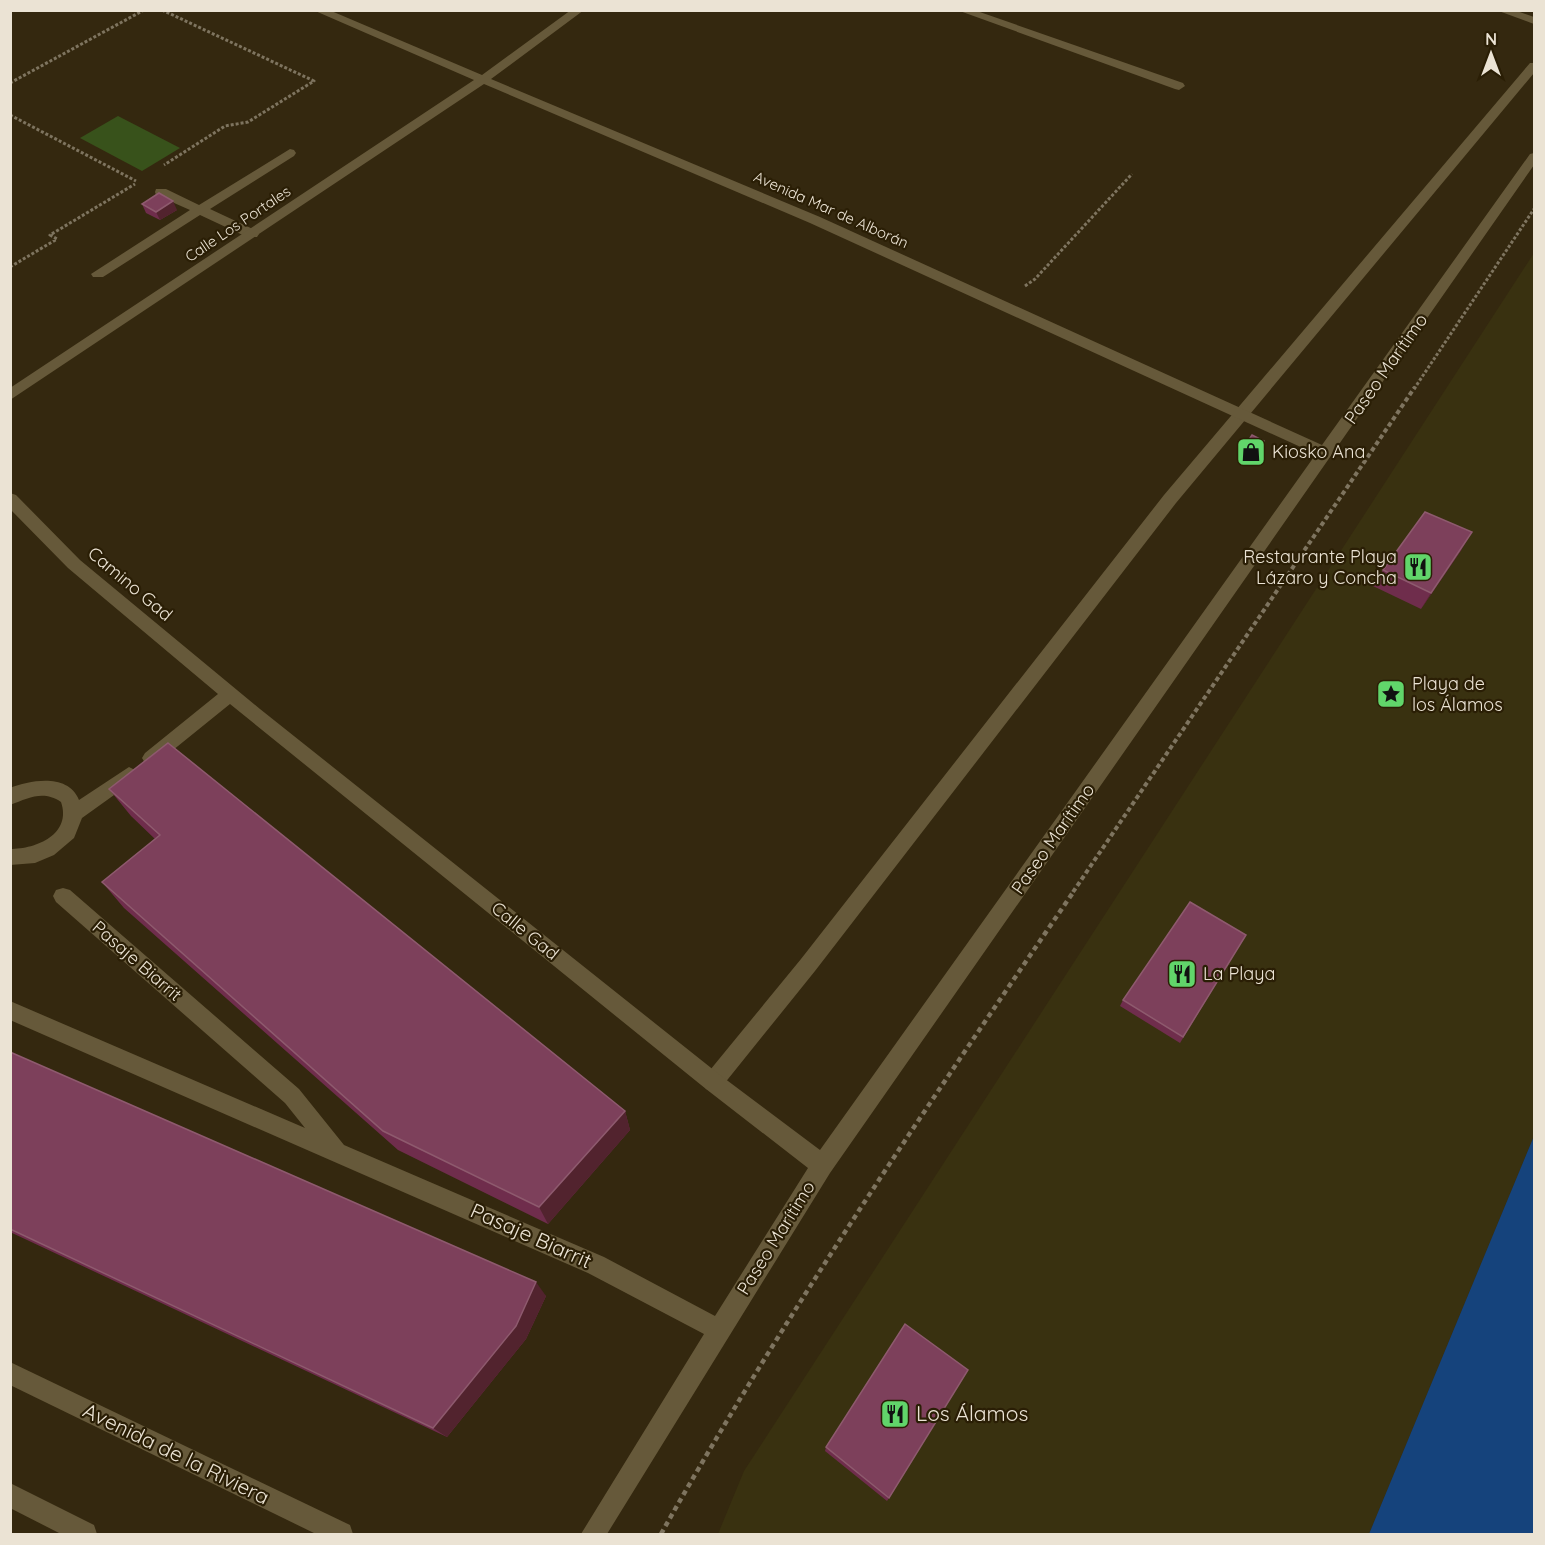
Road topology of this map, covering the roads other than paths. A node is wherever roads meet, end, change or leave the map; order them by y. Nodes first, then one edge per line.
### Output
1 (318, 10) edge
2 (579, 10) edge
3 (962, 10) edge
4 (1501, 10) edge
5 (1534, 21) edge
6 (1534, 66) edge
7 (484, 80) junction
8 (1179, 86) dead end
9 (290, 153) dead end
10 (1534, 157) edge
11 (161, 192) edge
12 (200, 210) junction
13 (252, 234) junction
14 (98, 274) dead end
15 (10, 395) edge
16 (1241, 412) junction
17 (1326, 453) junction
18 (10, 499) edge
19 (231, 693) junction
20 (10, 797) edge
21 (74, 813) junction
22 (11, 859) edge
23 (63, 896) dead end
24 (10, 1010) edge
25 (713, 1082) junction
26 (338, 1152) junction
27 (822, 1165) junction
28 (719, 1330) junction
29 (10, 1373) edge
30 (10, 1495) edge
31 (85, 1534) edge
32 (341, 1534) edge
33 (593, 1534) edge

1 - 7 street, Avenida Mar de Alborán
2 - 7 street, Calle Los Portales
3 - 8 street
4 - 5 street
6 - 16 street
7 - 13 street, Calle Los Portales
7 - 16 street, Avenida Mar de Alborán
9 - 12 street
10 - 17 street, Paseo Marítimo
11 - 12 street
12 - 13 street
12 - 14 street
13 - 15 street, Calle Los Portales
16 - 17 street, Avenida Mar de Alborán
16 - 25 street
17 - 27 street, Paseo Marítimo
18 - 19 street, Camino Gad
19 - 21 street
19 - 25 street, Calle Gad
20 - 21 street
21 - 22 street
23 - 26 street, Pasaje Biarrit
24 - 26 street, Pasaje Biarrit
25 - 27 street, Calle Gad
26 - 28 street, Pasaje Biarrit
27 - 28 street, Paseo Marítimo
28 - 33 street, Paseo Marítimo
29 - 32 street, Avenida de la Riviera
30 - 31 street

